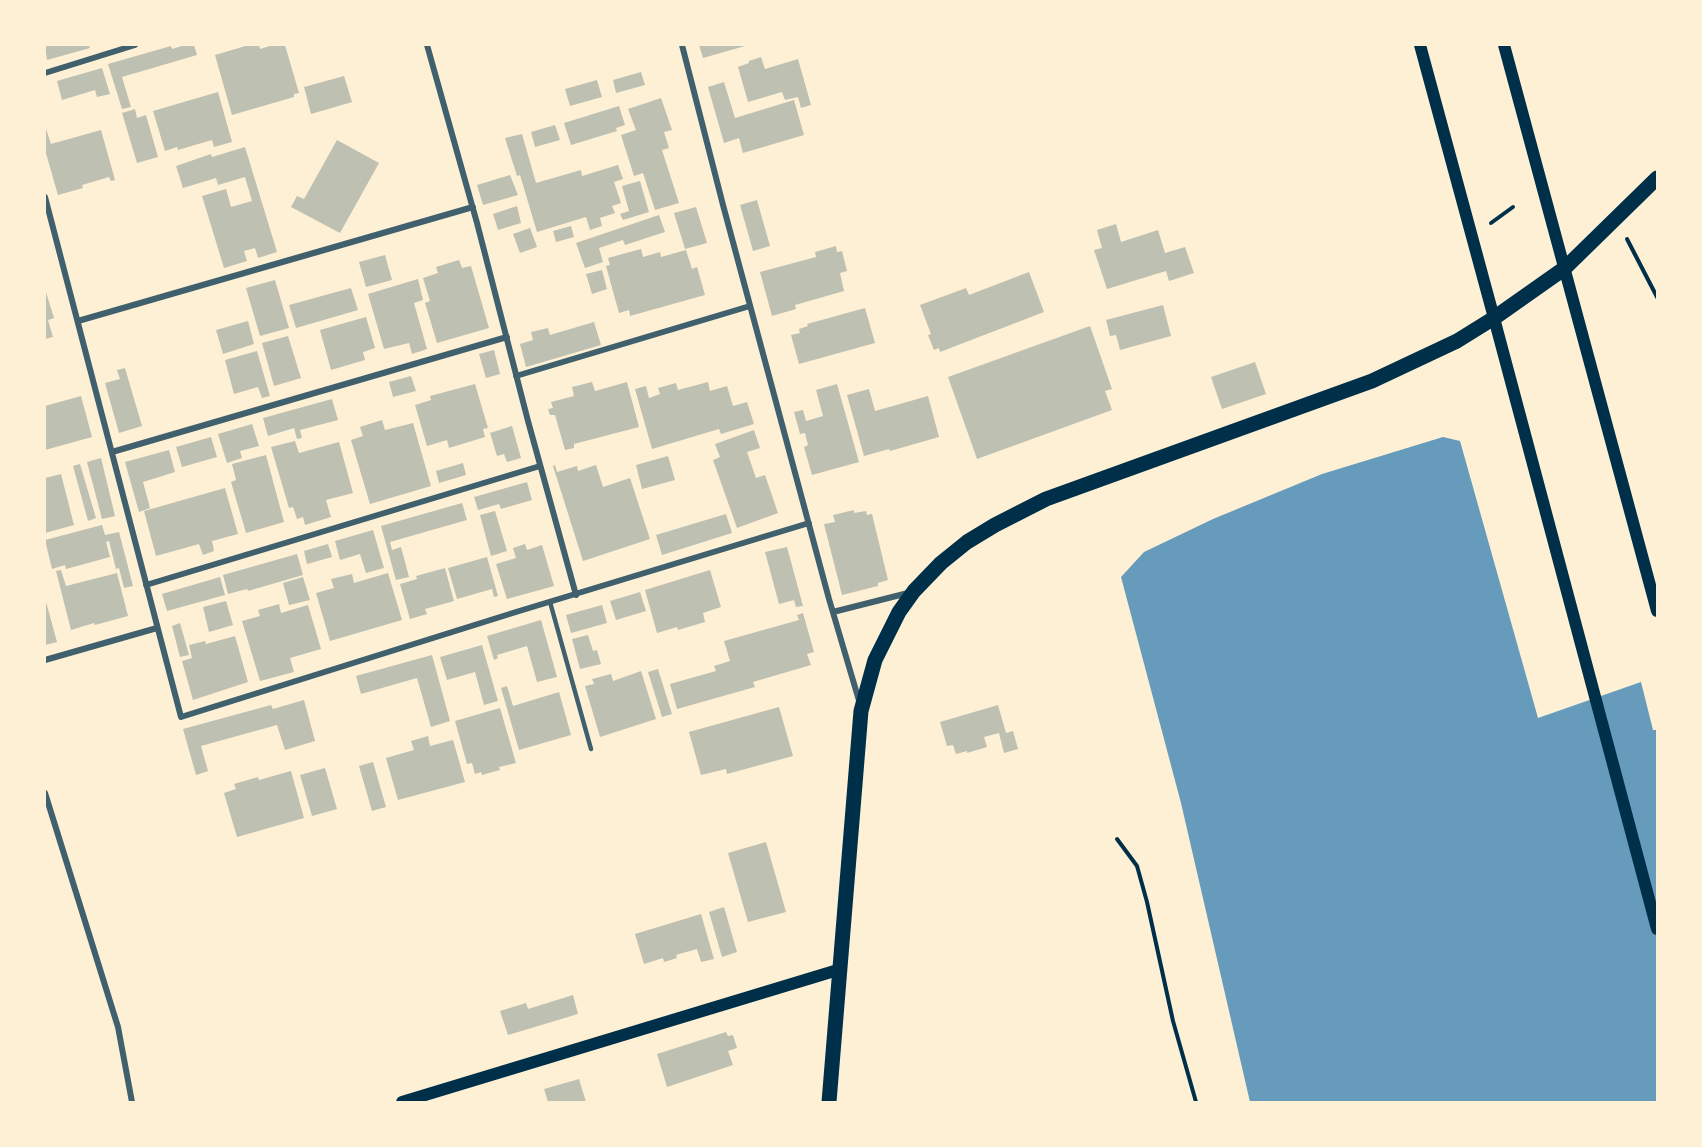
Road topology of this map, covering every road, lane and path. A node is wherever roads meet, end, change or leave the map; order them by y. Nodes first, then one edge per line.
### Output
1 (135, 45) edge
2 (428, 45) edge
3 (682, 45) edge
4 (1420, 45) edge
5 (1504, 45) edge
6 (45, 73) edge
7 (1657, 178) edge
8 (45, 197) edge
9 (473, 207) junction
10 (1514, 207) dead end
11 (1616, 219) junction
12 (1488, 225) dead end
13 (1564, 268) junction
14 (1657, 297) edge
15 (750, 306) junction
16 (1494, 318) junction
17 (78, 321) junction
18 (507, 337) junction
19 (516, 376) junction
20 (112, 452) junction
21 (540, 465) junction
22 (809, 523) junction
23 (146, 585) junction
24 (914, 591) junction
25 (576, 595) junction
26 (550, 602) junction
27 (1657, 611) edge
28 (833, 612) junction
29 (157, 628) junction
30 (45, 660) edge
31 (861, 711) junction
32 (591, 749) dead end
33 (45, 793) edge
34 (1118, 839) dead end
35 (1657, 929) edge
36 (841, 969) junction
37 (132, 1102) edge
38 (402, 1102) edge
39 (829, 1102) edge
40 (1196, 1102) edge

1 - 6 street
2 - 9 street
3 - 15 street
4 - 16 main road
5 - 13 main road
7 - 11 main road
8 - 17 street
9 - 17 street
9 - 18 street
10 - 12 path
11 - 13 main road
11 - 14 path
13 - 16 main road
13 - 27 main road
15 - 19 street
15 - 22 street
16 - 24 main road
16 - 35 main road
17 - 20 street
18 - 19 street
18 - 20 street
19 - 21 street
20 - 23 street
21 - 23 street
21 - 25 street
22 - 25 street
22 - 28 street
23 - 29 street
24 - 28 street
24 - 31 main road
25 - 26 street
26 - 29 street
26 - 32 lane
28 - 31 street
29 - 30 street
31 - 36 main road
33 - 37 street
34 - 40 path
36 - 38 main road
36 - 39 main road

